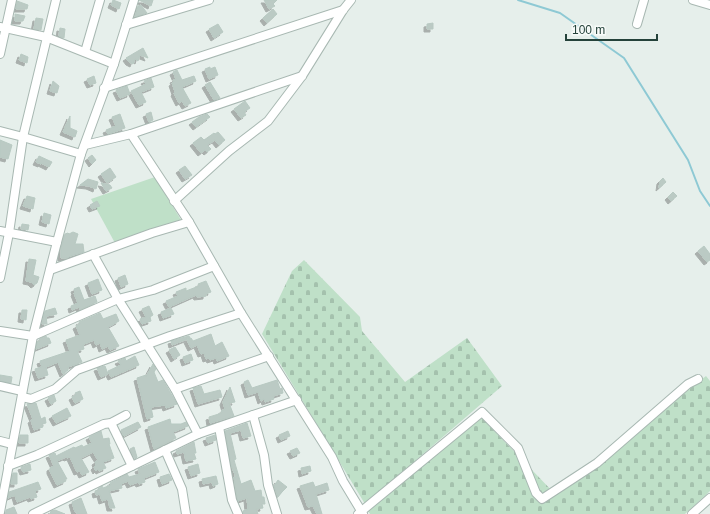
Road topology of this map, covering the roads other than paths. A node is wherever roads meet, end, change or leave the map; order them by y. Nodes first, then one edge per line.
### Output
1 (12, 0) edge
2 (56, 0) edge
3 (100, 0) edge
4 (134, 0) edge
5 (209, 0) edge
6 (351, 0) edge
7 (644, 0) edge
8 (693, 0) edge
9 (710, 5) edge
10 (343, 10) junction
11 (637, 24) dead end
12 (126, 25) junction
13 (3, 27) edge
14 (46, 37) junction
15 (85, 52) junction
16 (0, 54) edge
17 (114, 64) junction
18 (302, 76) junction
19 (104, 88) junction
20 (0, 131) edge
21 (131, 134) junction
22 (23, 136) junction
23 (85, 145) junction
24 (81, 154) junction
25 (174, 201) junction
26 (189, 222) junction
27 (0, 231) edge
28 (9, 233) junction
29 (57, 242) junction
30 (93, 254) junction
31 (214, 266) junction
32 (50, 270) junction
33 (0, 278) edge
34 (118, 299) junction
35 (241, 313) junction
36 (0, 331) edge
37 (33, 336) junction
38 (148, 345) junction
39 (269, 356) junction
40 (698, 379) dead end
41 (0, 386) edge
42 (175, 389) junction
43 (22, 394) junction
44 (297, 400) junction
45 (126, 415) dead end
46 (253, 415) junction
47 (107, 423) junction
48 (219, 427) junction
49 (198, 434) junction
50 (0, 441) edge
51 (12, 444) junction
52 (165, 450) junction
53 (8, 466) junction
54 (132, 466) junction
55 (710, 498) edge
56 (0, 512) edge
57 (361, 513) edge
58 (695, 513) edge
59 (33, 514) edge
60 (186, 514) edge
61 (238, 514) edge
62 (277, 514) edge

1 - 13 street
2 - 14 street
3 - 15 street
4 - 12 street
5 - 12 street
6 - 10 street
7 - 11 street
8 - 9 street
10 - 18 street
10 - 19 street
12 - 17 street
13 - 14 street
13 - 16 street
14 - 15 street
14 - 22 street
15 - 17 street
17 - 19 street
18 - 21 street
18 - 25 street
19 - 23 street
20 - 22 street
21 - 23 street
21 - 25 street
22 - 24 street
22 - 28 street
23 - 24 street
24 - 29 street
25 - 26 street
26 - 30 street
26 - 31 street
27 - 28 street
28 - 29 street
28 - 33 street
29 - 32 street
30 - 32 street
30 - 34 street
31 - 34 street
31 - 35 street
32 - 37 street
34 - 37 street
34 - 38 street
35 - 38 street
35 - 39 street
36 - 37 street
37 - 43 street
38 - 42 street
38 - 43 street
39 - 42 street
39 - 44 street
40 - 57 street
41 - 43 street
42 - 49 street
43 - 51 street
44 - 46 street
44 - 57 street
45 - 47 street
46 - 48 street
46 - 62 street
47 - 53 street
47 - 54 street
48 - 49 street
48 - 61 street
49 - 52 street
50 - 51 street
51 - 53 street
52 - 54 street
52 - 60 street
53 - 56 street
54 - 59 street
55 - 58 street

